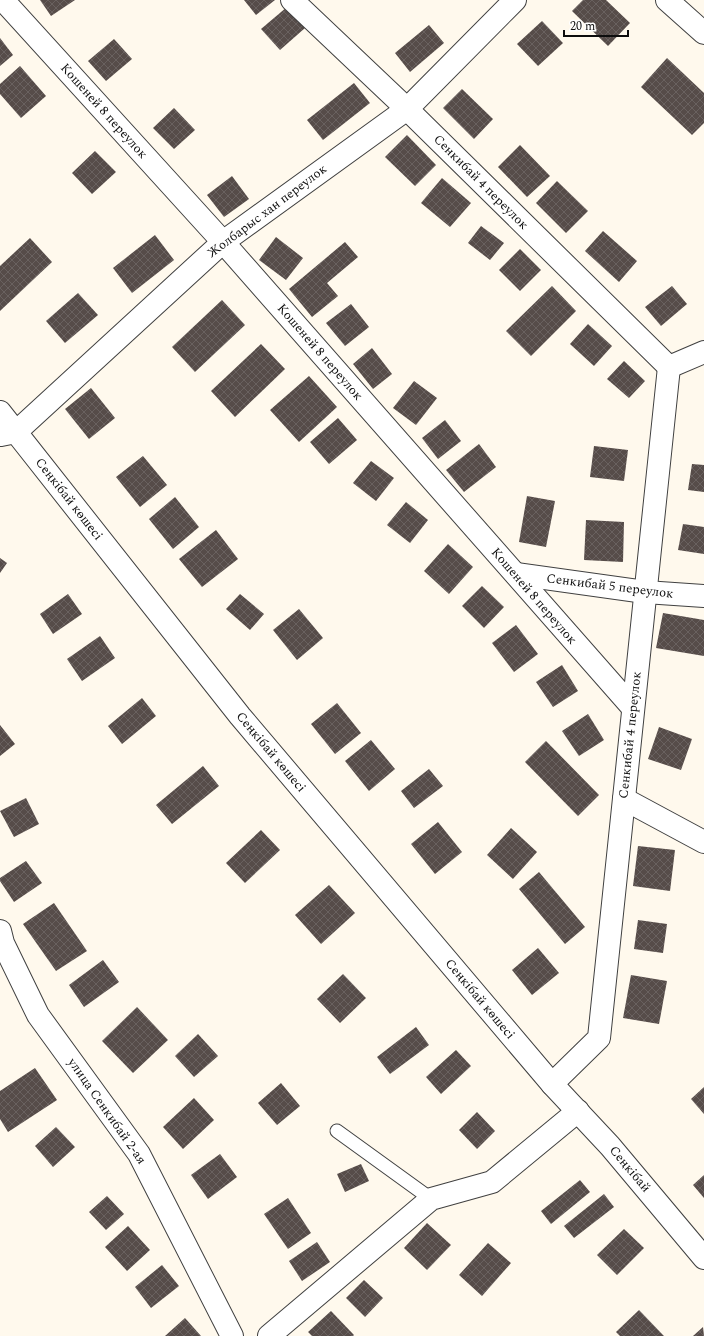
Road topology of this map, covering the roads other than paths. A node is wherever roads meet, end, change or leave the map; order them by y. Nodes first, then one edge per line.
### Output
1 (3, 0) edge
2 (292, 0) edge
3 (515, 0) edge
4 (667, 0) edge
5 (704, 33) edge
6 (406, 109) junction
7 (223, 242) junction
8 (704, 352) edge
9 (669, 367) junction
10 (0, 412) edge
11 (8, 433) edge
12 (516, 574) junction
13 (645, 592) junction
14 (704, 596) edge
15 (633, 708) junction
16 (624, 799) junction
17 (704, 842) edge
18 (0, 931) edge
19 (552, 1084) junction
20 (578, 1111) junction
21 (337, 1131) dead end
22 (431, 1199) junction
23 (704, 1258) edge
24 (232, 1336) edge
25 (269, 1336) edge

1 - 7 street, Кошеней 8 переулок
2 - 6 street, Сенкибай 4 переулок
3 - 6 street, Жолбарыс хан переулок
4 - 5 street
6 - 7 street, Жолбарыс хан переулок
6 - 9 street, Сенкибай 4 переулок
7 - 11 street, Жолбарыс хан переулок
7 - 12 street, Кошеней 8 переулок
8 - 9 street
9 - 13 street, Сенкибай 4 переулок
10 - 11 street, Сеңкібай көшесі
11 - 19 street, Сеңкібай көшесі
12 - 13 street, Сенкибай 5 переулок
12 - 15 street, Кошеней 8 переулок
13 - 14 street, Сенкибай 5 переулок
13 - 15 street, Сенкибай 4 переулок
15 - 16 street, Сенкибай 4 переулок
16 - 17 street
16 - 19 street, Сенкибай 4 переулок
18 - 24 street, улица Сенкибай 2-ая
19 - 20 street, Сеңкібай
20 - 22 street
20 - 23 street, Сеңкібай
21 - 22 lane
22 - 25 street

